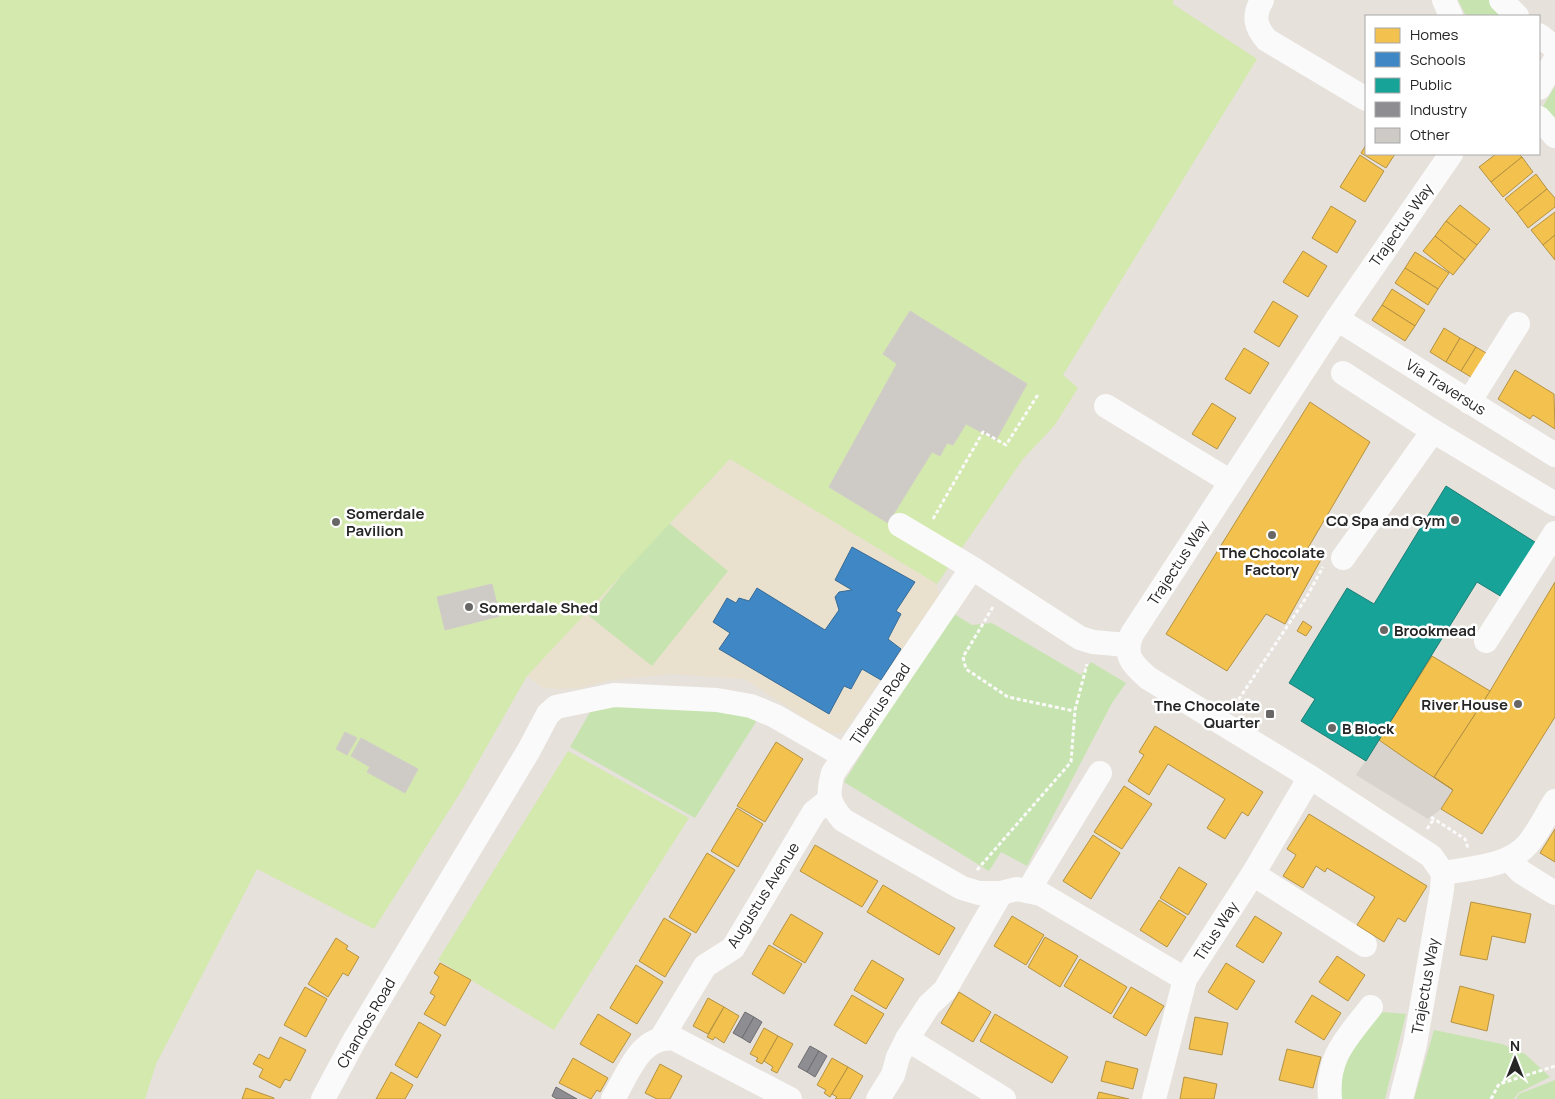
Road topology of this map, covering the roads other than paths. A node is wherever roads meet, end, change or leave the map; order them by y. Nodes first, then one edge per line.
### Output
1 (1262, 0) edge
2 (1444, 0) edge
3 (1501, 0) edge
4 (1451, 15) edge
5 (1516, 15) edge
6 (1540, 37) edge
7 (1554, 60) edge
8 (1540, 86) edge
9 (1365, 98) edge
10 (1540, 119) edge
11 (1555, 136) edge
12 (1450, 155) edge
13 (1337, 319) junction
14 (1518, 324) dead end
15 (1343, 373) dead end
16 (1470, 402) junction
17 (1106, 406) dead end
18 (1433, 431) junction
19 (1555, 455) edge
20 (1231, 482) junction
21 (1555, 504) edge
22 (900, 525) dead end
23 (1555, 533) edge
24 (1343, 558) road end
25 (972, 568) junction
26 (1486, 641) dead end
27 (1127, 646) junction
28 (844, 756) junction
29 (1100, 773) dead end
30 (1310, 777) junction
31 (829, 800) junction
32 (1555, 801) edge
33 (1509, 859) junction
34 (1443, 873) junction
35 (1254, 874) junction
36 (1028, 891) junction
37 (1001, 893) junction
38 (1555, 893) edge
39 (1365, 945) dead end
40 (1185, 979) junction
41 (1371, 1007) dead end
42 (662, 1037) junction
43 (908, 1038) junction
44 (323, 1099) edge
45 (613, 1099) edge
46 (790, 1099) edge
47 (878, 1099) edge
48 (1004, 1099) edge
49 (1154, 1099) edge
50 (1330, 1099) edge
51 (1401, 1099) edge

1 - 9 street
2 - 4 street
3 - 5 street
6 - 7 street
7 - 8 street
10 - 11 street
12 - 13 street, Trajectus Way
13 - 16 street, Via Traversus
13 - 20 street, Trajectus Way
14 - 16 street
15 - 18 street
16 - 19 street, Via Traversus
17 - 20 street
18 - 21 street
18 - 24 street
20 - 27 street, Trajectus Way
22 - 25 street
23 - 26 street
25 - 27 street
25 - 28 street, Tiberius Road
27 - 30 street
28 - 31 street, Tiberius Road
28 - 44 street, Chandos Road
29 - 36 street
30 - 34 street
30 - 35 street, Titus Way
31 - 37 street
31 - 42 street, Augustus Avenue
32 - 33 street
33 - 34 street
33 - 38 street
34 - 51 street, Trajectus Way
35 - 39 street
35 - 40 street, Titus Way
36 - 37 street
36 - 40 street
37 - 43 street
40 - 49 street, Titus Way
41 - 50 street
42 - 45 street, Augustus Avenue
42 - 46 street
43 - 47 street
43 - 48 street

